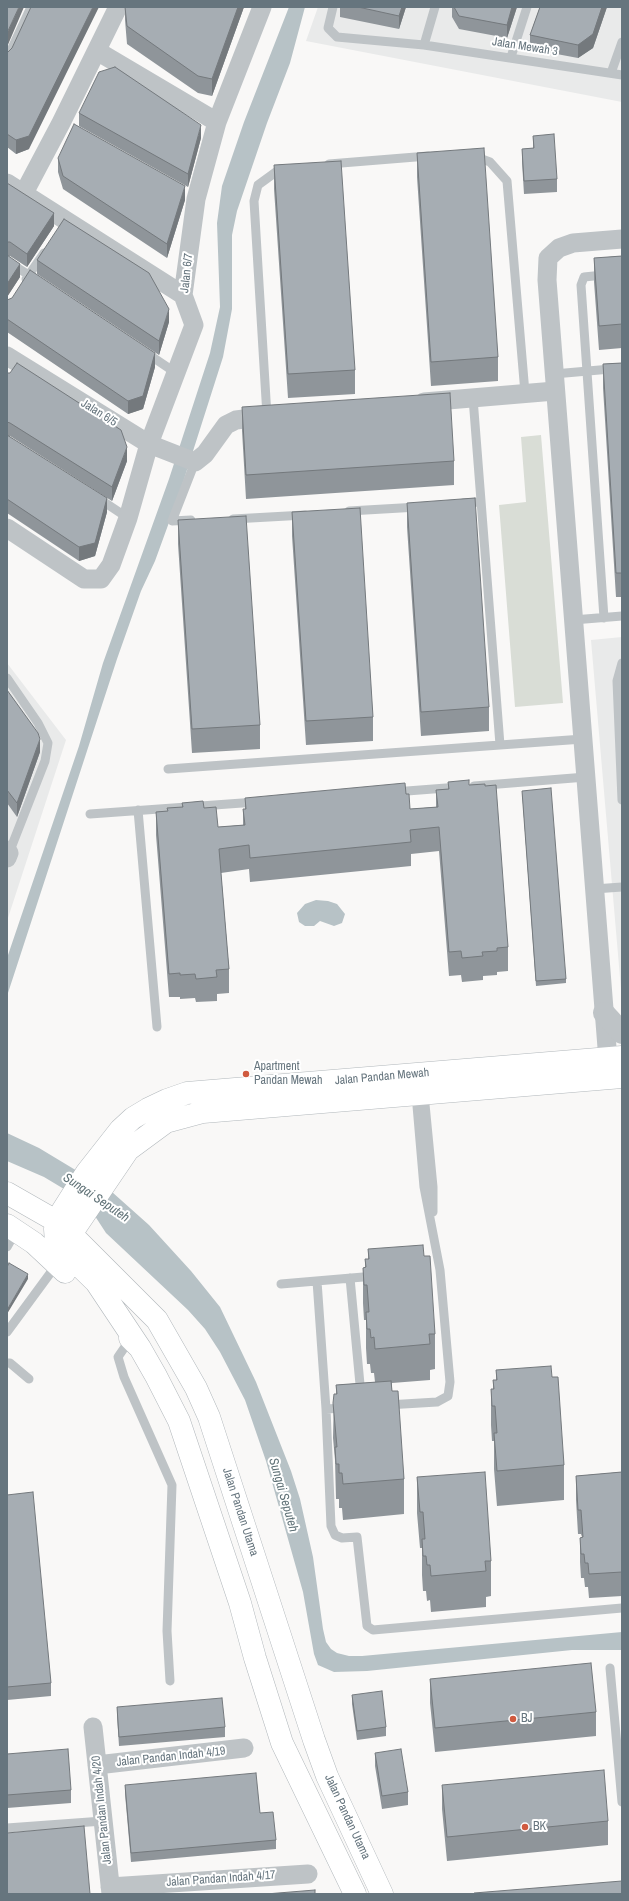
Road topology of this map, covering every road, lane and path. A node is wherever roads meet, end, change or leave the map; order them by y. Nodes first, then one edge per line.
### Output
1 (31, 7) edge
2 (118, 7) edge
3 (262, 7) edge
4 (333, 7) edge
5 (435, 7) edge
6 (527, 7) edge
7 (622, 42) edge
8 (424, 45) junction
9 (97, 51) junction
10 (511, 57) junction
11 (7, 59) edge
12 (611, 73) junction
13 (622, 75) edge
14 (217, 122) junction
15 (468, 153) edge
16 (437, 155) edge
17 (319, 165) edge
18 (296, 168) edge
19 (7, 183) edge
20 (24, 194) junction
21 (622, 239) edge
22 (49, 244) edge
23 (7, 261) edge
24 (622, 273) edge
25 (29, 275) junction
26 (20, 288) edge
27 (48, 288) edge
28 (183, 295) junction
29 (138, 347) edge
30 (13, 363) edge
31 (622, 368) edge
32 (587, 371) junction
33 (176, 372) junction
34 (555, 382) junction
35 (525, 393) junction
36 (473, 398) junction
37 (409, 403) edge
38 (275, 415) joint
39 (149, 444) junction
40 (196, 462) junction
41 (88, 492) edge
42 (482, 502) junction
43 (451, 504) edge
44 (428, 506) edge
45 (340, 512) edge
46 (316, 514) edge
47 (128, 518) junction
48 (226, 519) edge
49 (203, 520) edge
50 (7, 528) edge
51 (622, 616) edge
52 (604, 618) junction
53 (573, 620) junction
54 (622, 663) edge
55 (7, 678) edge
56 (583, 739) junction
57 (500, 745) junction
58 (168, 769) dead end
59 (586, 777) junction
60 (382, 792) edge
61 (622, 800) edge
62 (264, 801) edge
63 (138, 810) junction
64 (90, 814) dead end
65 (8, 854) edge
66 (622, 887) edge
67 (594, 889) junction
68 (604, 1013) junction
69 (157, 1027) dead end
70 (622, 1033) edge
71 (615, 1068) edge
72 (420, 1094) junction
73 (95, 1178) junction
74 (16, 1198) edge
75 (76, 1203) junction
76 (10, 1234) edge
77 (60, 1241) junction
78 (105, 1266) junction
79 (387, 1275) edge
80 (350, 1278) junction
81 (317, 1281) junction
82 (281, 1284) dead end
83 (7, 1332) edge
84 (135, 1344) junction
85 (7, 1363) edge
86 (29, 1379) dead end
87 (377, 1406) edge
88 (326, 1409) junction
89 (622, 1608) edge
90 (610, 1668) dead end
91 (170, 1681) dead end
92 (93, 1727) dead end
93 (244, 1748) dead end
94 (97, 1765) junction
95 (622, 1802) edge
96 (103, 1821) junction
97 (7, 1828) edge
98 (308, 1874) dead end
99 (111, 1890) edge
100 (355, 1894) edge
101 (382, 1894) edge

1 - 11 lane
2 - 9 street
3 - 14 street, Jalan 6/7
4 - 8 lane, Jalan Mewah 3
5 - 8 lane
6 - 10 lane
7 - 12 lane
8 - 10 lane, Jalan Mewah 3
9 - 14 street
9 - 20 street
10 - 12 lane, Jalan Mewah 3
12 - 13 lane, Jalan Mewah 3
14 - 28 street, Jalan 6/7
15 - 35 lane
16 - 17 lane
18 - 38 lane
19 - 20 street
20 - 28 street
21 - 34 street
22 - 25 lane
23 - 25 lane
24 - 32 lane
25 - 26 lane
25 - 27 lane
28 - 33 street, Jalan 6/7
29 - 33 lane
30 - 39 street, Jalan 6/5
31 - 32 lane
32 - 34 lane
32 - 52 lane
33 - 39 street, Jalan 6/7
34 - 35 street
34 - 53 street
35 - 36 street
36 - 37 street
36 - 42 lane
38 - 40 street
39 - 40 street, Jalan 6/5
39 - 47 street, Jalan 6/7
40 - 49 lane
41 - 47 lane
42 - 43 lane
42 - 57 lane
44 - 45 lane
46 - 48 lane
47 - 50 street, Jalan 6/7
51 - 52 lane
52 - 53 lane
53 - 56 street
54 - 61 lane
55 - 65 lane
56 - 57 lane
56 - 59 street
57 - 58 lane
59 - 60 lane
59 - 67 street
62 - 63 lane
63 - 64 lane
63 - 69 lane
66 - 67 lane
67 - 68 street
68 - 70 street
68 - 71 street
71 - 72 main road, Jalan Pandan Mewah
71 - 73 main road, Jalan Pandan Mewah
72 - 73 main road, Jalan Pandan Mewah
72 - 87 lane
73 - 75 main road, Jalan Pandan Mewah
74 - 75 main road
74 - 77 main road, Jalan Pandan Utama
75 - 77 main road, Jalan Pandan Mewah
75 - 78 main road
76 - 77 main road
77 - 78 main road, Jalan Pandan Utama
77 - 83 lane
77 - 84 main road
78 - 101 main road, Jalan Pandan Utama
79 - 80 lane
80 - 81 lane
80 - 88 lane
81 - 82 lane
81 - 88 lane
84 - 91 lane
84 - 100 main road
85 - 86 lane
88 - 89 lane
90 - 95 lane
92 - 94 street, Jalan Pandan Indah 4/20
93 - 94 street, Jalan Pandan Indah 4/19
94 - 96 street, Jalan Pandan Indah 4/20
96 - 97 lane
96 - 99 street, Jalan Pandan Indah 4/20
98 - 99 street, Jalan Pandan Indah 4/17

